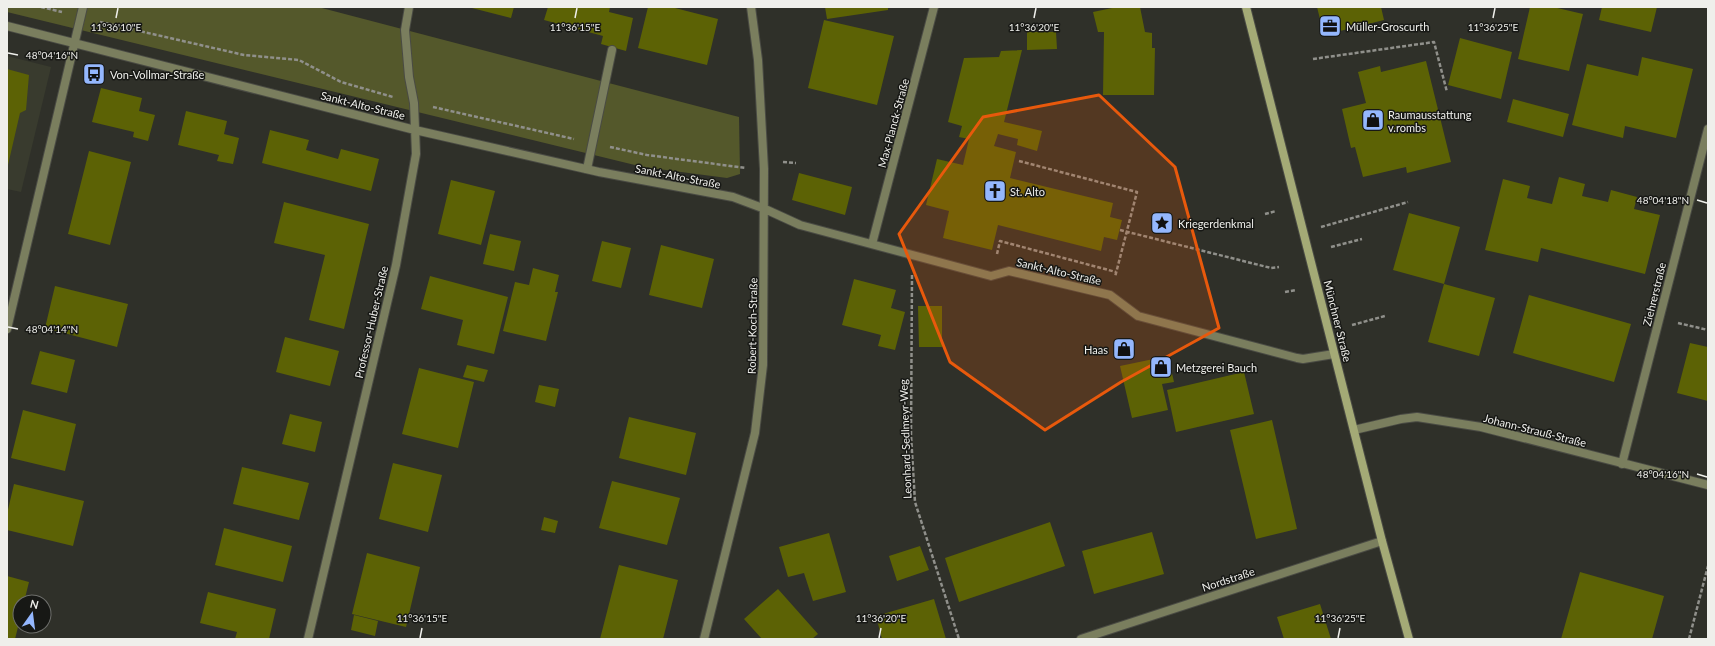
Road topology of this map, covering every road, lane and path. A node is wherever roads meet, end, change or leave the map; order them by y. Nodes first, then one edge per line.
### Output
1 (83, 7) edge
2 (409, 7) edge
3 (751, 7) edge
4 (934, 7) edge
5 (1246, 7) edge
6 (7, 26) edge
7 (74, 43) junction
8 (612, 50) dead end
9 (1313, 59) dead end
10 (1447, 92) dead end
11 (1708, 129) edge
12 (415, 130) junction
13 (1019, 161) dead end
14 (587, 169) junction
15 (1408, 202) dead end
16 (765, 209) junction
17 (1276, 211) dead end
18 (1265, 214) dead end
19 (1120, 230) dead end
20 (1304, 232) junction
21 (1127, 233) junction
22 (1362, 239) dead end
23 (872, 244) junction
24 (1331, 247) dead end
25 (912, 255) junction
26 (1279, 268) dead end
27 (1116, 272) junction
28 (991, 276) junction
29 (1296, 290) dead end
30 (1286, 292) dead end
31 (1110, 295) junction
32 (1385, 316) dead end
33 (1660, 318) junction
34 (1352, 325) dead end
35 (7, 329) edge
36 (1708, 330) edge
37 (1334, 354) junction
38 (1354, 430) junction
39 (1622, 464) junction
40 (1708, 485) edge
41 (1382, 541) junction
42 (1708, 566) edge
43 (308, 639) edge
44 (704, 639) edge
45 (959, 639) edge
46 (1081, 639) edge
47 (1409, 639) edge
48 (1689, 639) edge

1 - 7 street
2 - 12 street, Professor-Huber-Straße
3 - 16 street, Robert-Koch-Straße
4 - 23 street, Max-Planck-Straße
5 - 20 main road, Münchner Straße
6 - 7 street, Sankt-Alto-Straße
7 - 12 street, Sankt-Alto-Straße
7 - 35 street
8 - 14 street
9 - 10 path
11 - 33 street, Ziehrerstraße
12 - 14 street, Sankt-Alto-Straße
12 - 43 street, Professor-Huber-Straße
13 - 21 path
14 - 16 street, Sankt-Alto-Straße
15 - 20 path
16 - 23 street, Sankt-Alto-Straße
16 - 44 street, Robert-Koch-Straße
17 - 18 path
19 - 21 path
20 - 37 main road, Münchner Straße
21 - 26 path
21 - 27 path
22 - 24 path
23 - 25 street, Sankt-Alto-Straße
25 - 28 street, Sankt-Alto-Straße
25 - 45 path, Leonhard-Sedlmeyr-Weg
27 - 28 path
27 - 31 path
28 - 31 street, Sankt-Alto-Straße
29 - 30 path
31 - 37 street, Sankt-Alto-Straße
32 - 34 path
33 - 36 path
33 - 39 street, Ziehrerstraße
37 - 38 main road, Münchner Straße
38 - 39 street, Johann-Strauß-Straße
38 - 41 main road, Münchner Straße
39 - 40 street, Johann-Strauß-Straße
41 - 46 street, Nordstraße
41 - 47 main road, Münchner Straße
42 - 48 path

